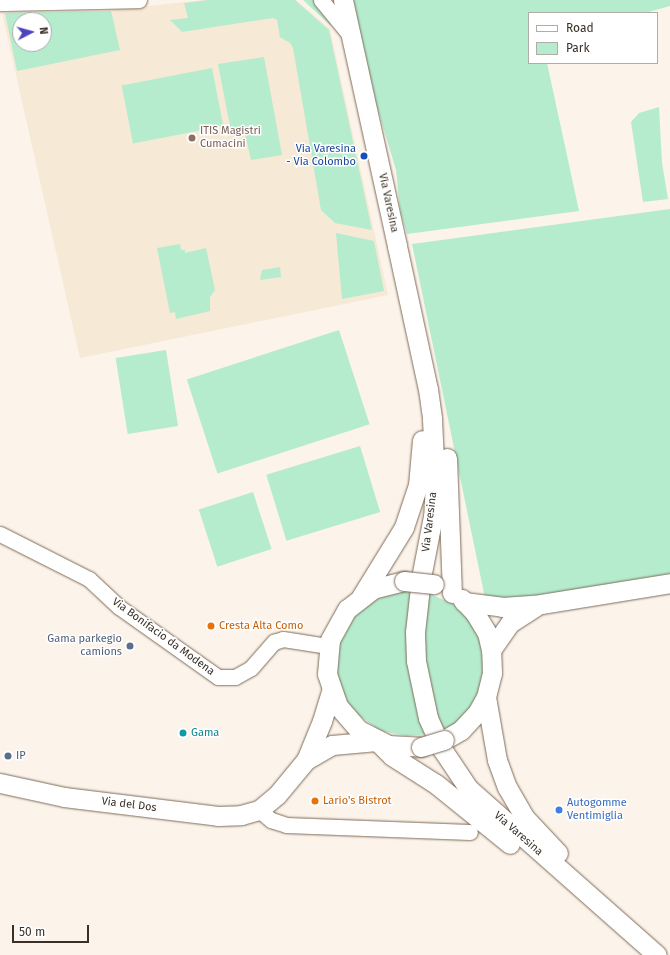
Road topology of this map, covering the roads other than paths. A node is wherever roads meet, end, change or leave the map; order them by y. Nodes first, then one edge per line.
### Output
1 (139, 0) edge
2 (321, 0) edge
3 (343, 0) edge
4 (0, 3) edge
5 (351, 36) junction
6 (398, 246) junction
7 (0, 534) edge
8 (670, 583) edge
9 (361, 597) junction
10 (458, 597) junction
11 (541, 604) junction
12 (328, 646) junction
13 (491, 650) junction
14 (331, 691) junction
15 (486, 697) junction
16 (377, 741) junction
17 (306, 760) junction
18 (0, 783) edge
19 (258, 810) junction
20 (470, 832) dead end
21 (642, 955) edge
22 (657, 955) edge
23 (670, 955) edge

1 - 4 street
2 - 5 street
3 - 5 main road, Via Varesina
5 - 6 main road, Via Varesina
6 - 9 main road
6 - 10 main road
6 - 22 main road, Via Varesina
7 - 12 street, Via Bonifacio da Modena
8 - 11 main road
9 - 10 main road, bridge
9 - 12 main road
10 - 11 main road
10 - 13 main road
11 - 13 main road
12 - 14 main road
13 - 15 main road
14 - 16 main road
14 - 17 main road, Via del Dos
15 - 16 main road, bridge
15 - 23 main road
16 - 17 main road, Via del Dos
16 - 21 main road
17 - 19 main road, Via del Dos
18 - 19 main road, Via del Dos
19 - 20 street

